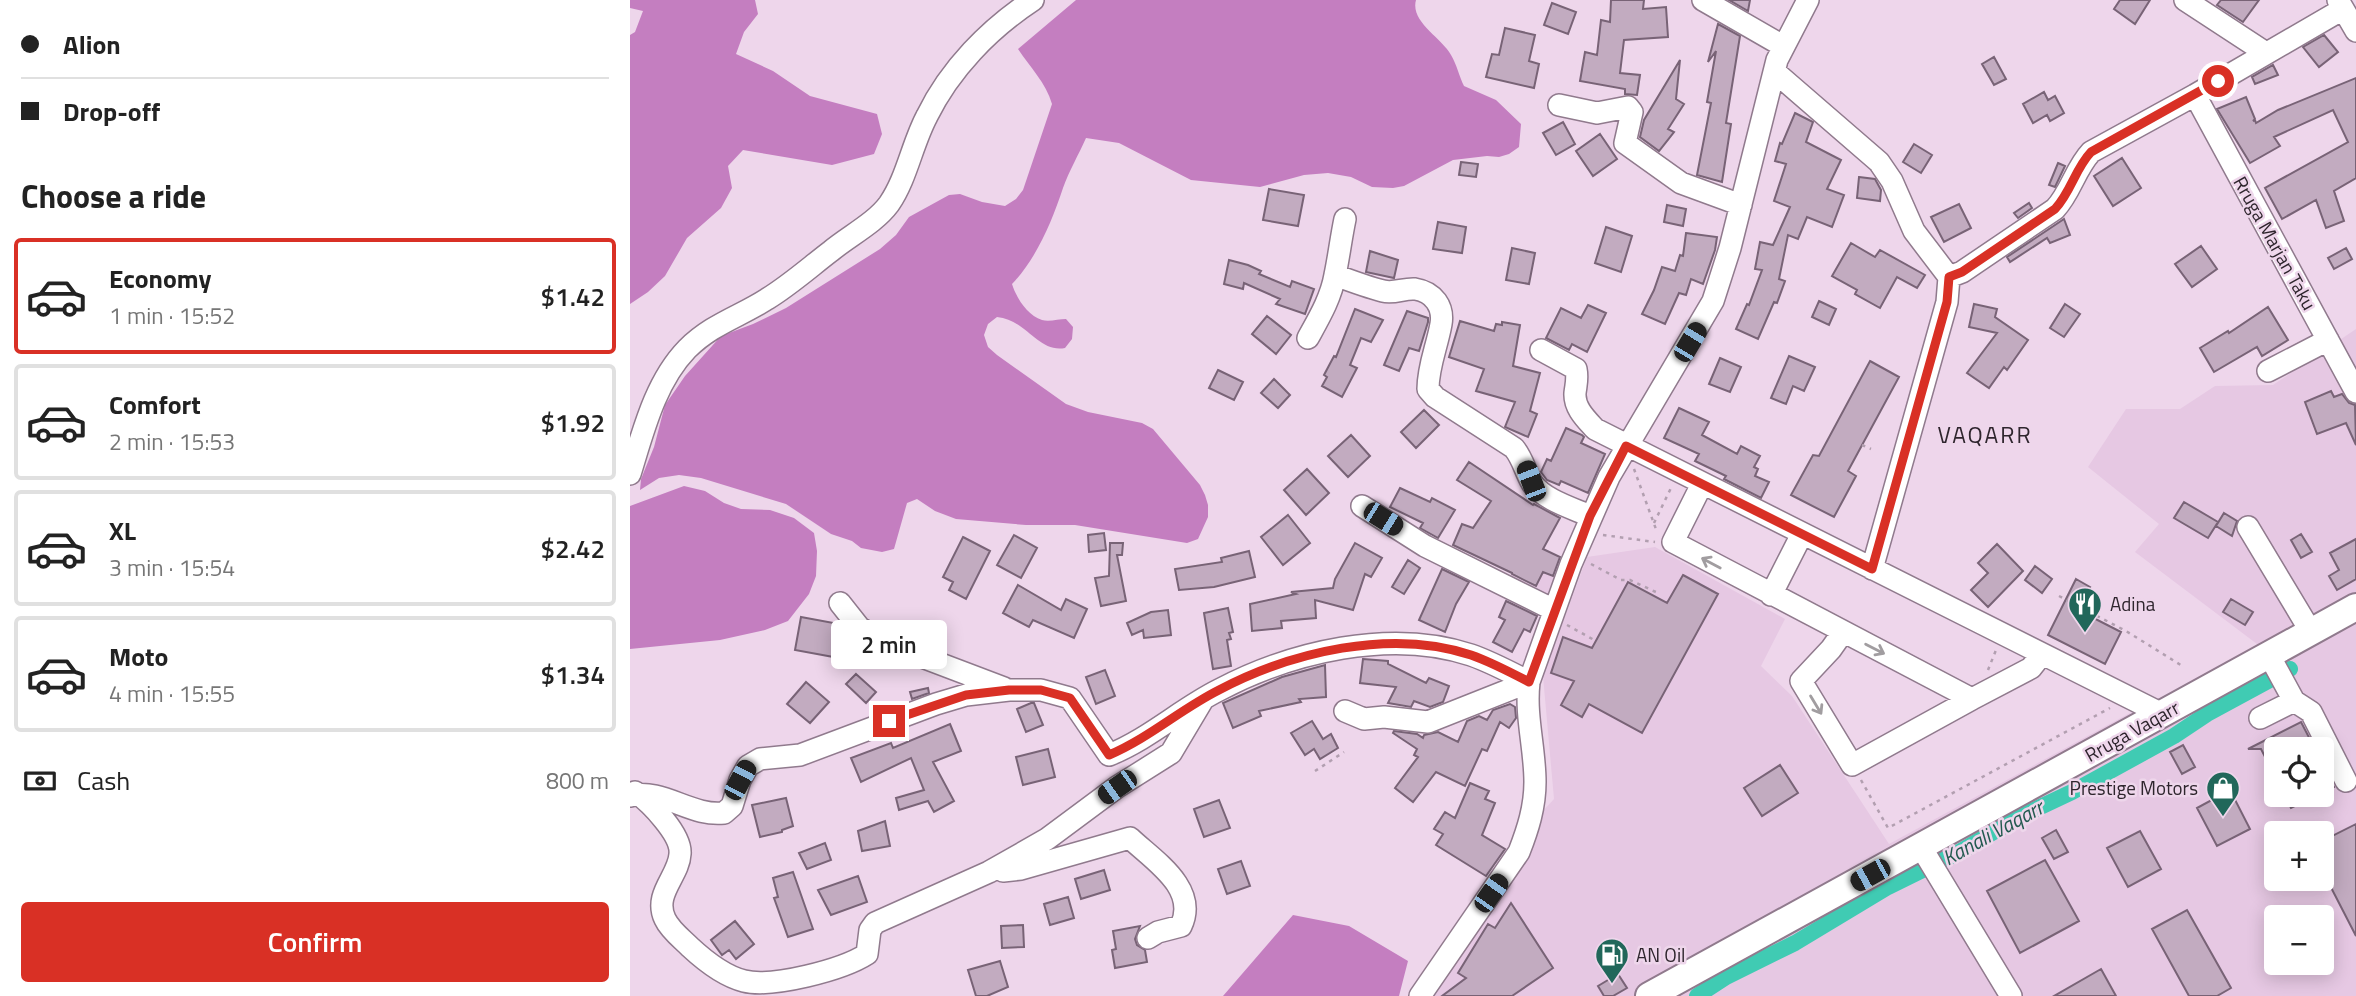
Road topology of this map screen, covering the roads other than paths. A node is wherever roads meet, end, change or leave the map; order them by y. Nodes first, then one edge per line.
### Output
1 (1033, 0) edge
2 (1703, 0) edge
3 (1808, 0) edge
4 (2185, 0) edge
5 (2340, 4) edge
6 (2356, 31) edge
7 (1783, 46) junction
8 (2266, 53) junction
9 (1775, 72) junction
10 (2195, 95) junction
11 (1559, 105) dead end
12 (1741, 205) junction
13 (1345, 219) dead end
14 (1335, 275) junction
15 (1949, 277) junction
16 (1308, 338) dead end
17 (2328, 340) junction
18 (1541, 350) dead end
19 (2268, 371) dead end
20 (2356, 391) edge
21 (1626, 446) junction
22 (630, 474) edge
23 (1702, 484) junction
24 (1362, 506) dead end
25 (1587, 524) junction
26 (2248, 527) dead end
27 (1802, 534) junction
28 (1872, 569) junction
29 (1771, 595) junction
30 (840, 603) dead end
31 (2356, 607) edge
32 (1559, 616) junction
33 (1843, 632) junction
34 (2311, 632) junction
35 (2042, 654) junction
36 (2276, 668) junction
37 (1529, 682) junction
38 (1009, 690) junction
39 (1975, 697) junction
40 (1203, 699) junction
41 (2294, 701) junction
42 (1345, 711) dead end
43 (2162, 715) junction
44 (2260, 719) dead end
45 (2346, 781) dead end
46 (633, 793) edge
47 (1929, 860) junction
48 (989, 872) junction
49 (1148, 938) dead end
50 (1420, 996) edge
51 (1649, 996) edge
52 (2011, 996) edge

1 - 22 street
2 - 7 street
3 - 7 street
4 - 8 street
5 - 6 street
5 - 8 street
7 - 9 street
8 - 10 street
9 - 12 street
9 - 15 street
10 - 15 street
10 - 17 street, Rruga Marjan Taku
11 - 12 street
12 - 21 street
13 - 14 street
14 - 16 street
14 - 25 street
15 - 28 street
17 - 19 street
17 - 20 street, Rruga Marjan Taku
18 - 21 street
21 - 23 street
21 - 25 street
23 - 27 street
29 -> 23 street
24 - 32 street
25 - 32 street
26 - 34 street
27 - 28 street
27 - 29 street
28 - 35 street
29 - 33 street
30 - 38 street
31 - 34 main road, Rruga Vaqarr
32 - 37 street
33 -> 39 street
33 -> 39 street
34 - 36 main road, Rruga Vaqarr
35 - 39 street
35 - 43 street
36 - 41 street
36 - 43 main road, Rruga Vaqarr
37 - 40 street
37 - 42 street
37 - 50 street
38 - 40 street
38 - 46 street
40 - 48 street
41 - 44 street
41 - 45 street
43 - 47 main road, Rruga Vaqarr
46 - 48 street
47 - 51 main road, Rruga Vaqarr
47 - 52 street
48 - 49 street

